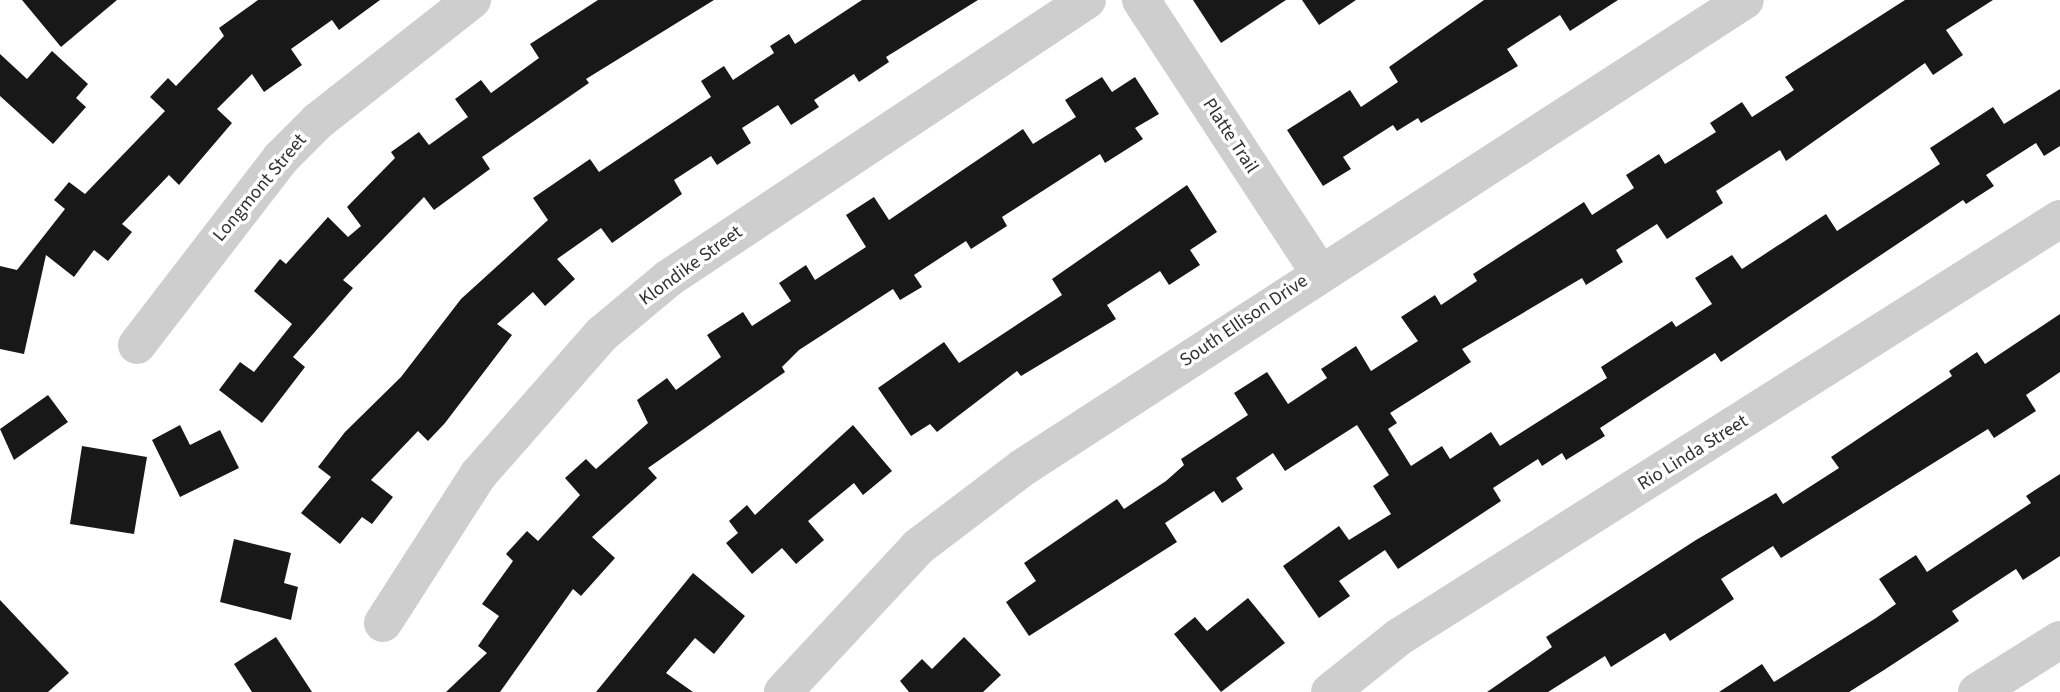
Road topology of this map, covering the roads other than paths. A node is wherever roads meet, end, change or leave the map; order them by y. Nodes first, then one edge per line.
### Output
1 (472, 0) edge
2 (1087, 0) edge
3 (1141, 0) edge
4 (1745, 0) edge
5 (2060, 219) edge
6 (1319, 272) junction
7 (137, 345) dead end
8 (383, 623) dead end
9 (2060, 640) edge
10 (783, 692) edge
11 (1330, 692) edge
12 (1977, 692) edge

1 - 7 street, Longmont Street
2 - 8 street, Klondike Street
3 - 6 street, Platte Trail
4 - 6 street, South Ellison Drive
5 - 11 street, Rio Linda Street
6 - 10 street, South Ellison Drive
9 - 12 street

